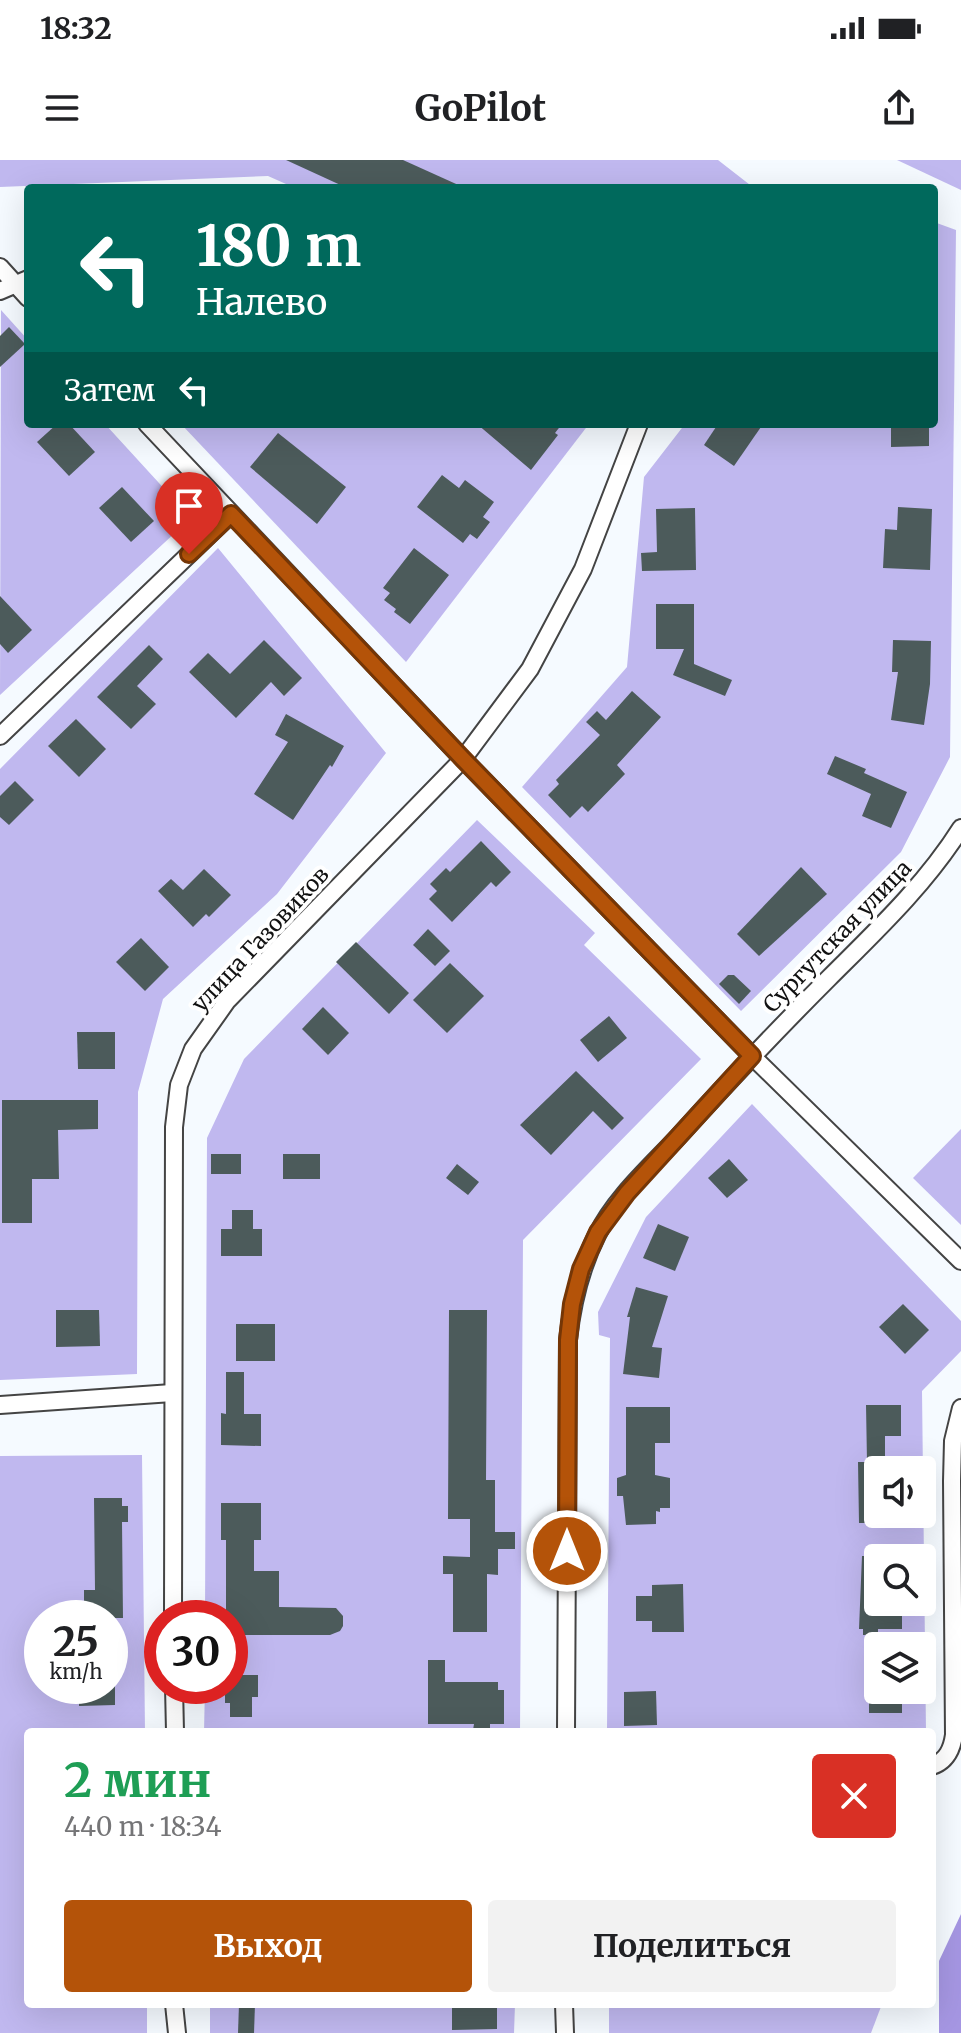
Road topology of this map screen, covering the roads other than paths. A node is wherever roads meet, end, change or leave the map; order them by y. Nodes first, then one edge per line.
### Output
1 (0, 267) edge
2 (14, 285) edge
3 (151, 428) edge
4 (637, 428) edge
5 (231, 514) junction
6 (0, 736) edge
7 (463, 759) junction
8 (961, 828) edge
9 (752, 1056) junction
10 (961, 1261) edge
11 (172, 1393) junction
12 (0, 1405) edge
13 (961, 1408) edge
14 (173, 1600) edge
15 (174, 1704) edge
16 (175, 1728) edge
17 (566, 1728) edge
18 (936, 1764) edge
19 (174, 2008) edge
20 (564, 2008) edge
21 (177, 2033) edge
22 (565, 2033) edge

1 - 2 street
3 - 5 street
4 - 7 street, улица Газовиков
5 - 6 street
5 - 7 street
7 - 9 street
7 - 11 street, улица Газовиков
8 - 9 street, Сургутская улица
9 - 10 street
9 - 17 street, Сургутская улица
11 - 12 street
11 - 14 street, улица Газовиков
13 - 18 street
15 - 16 street
19 - 21 street
20 - 22 street

